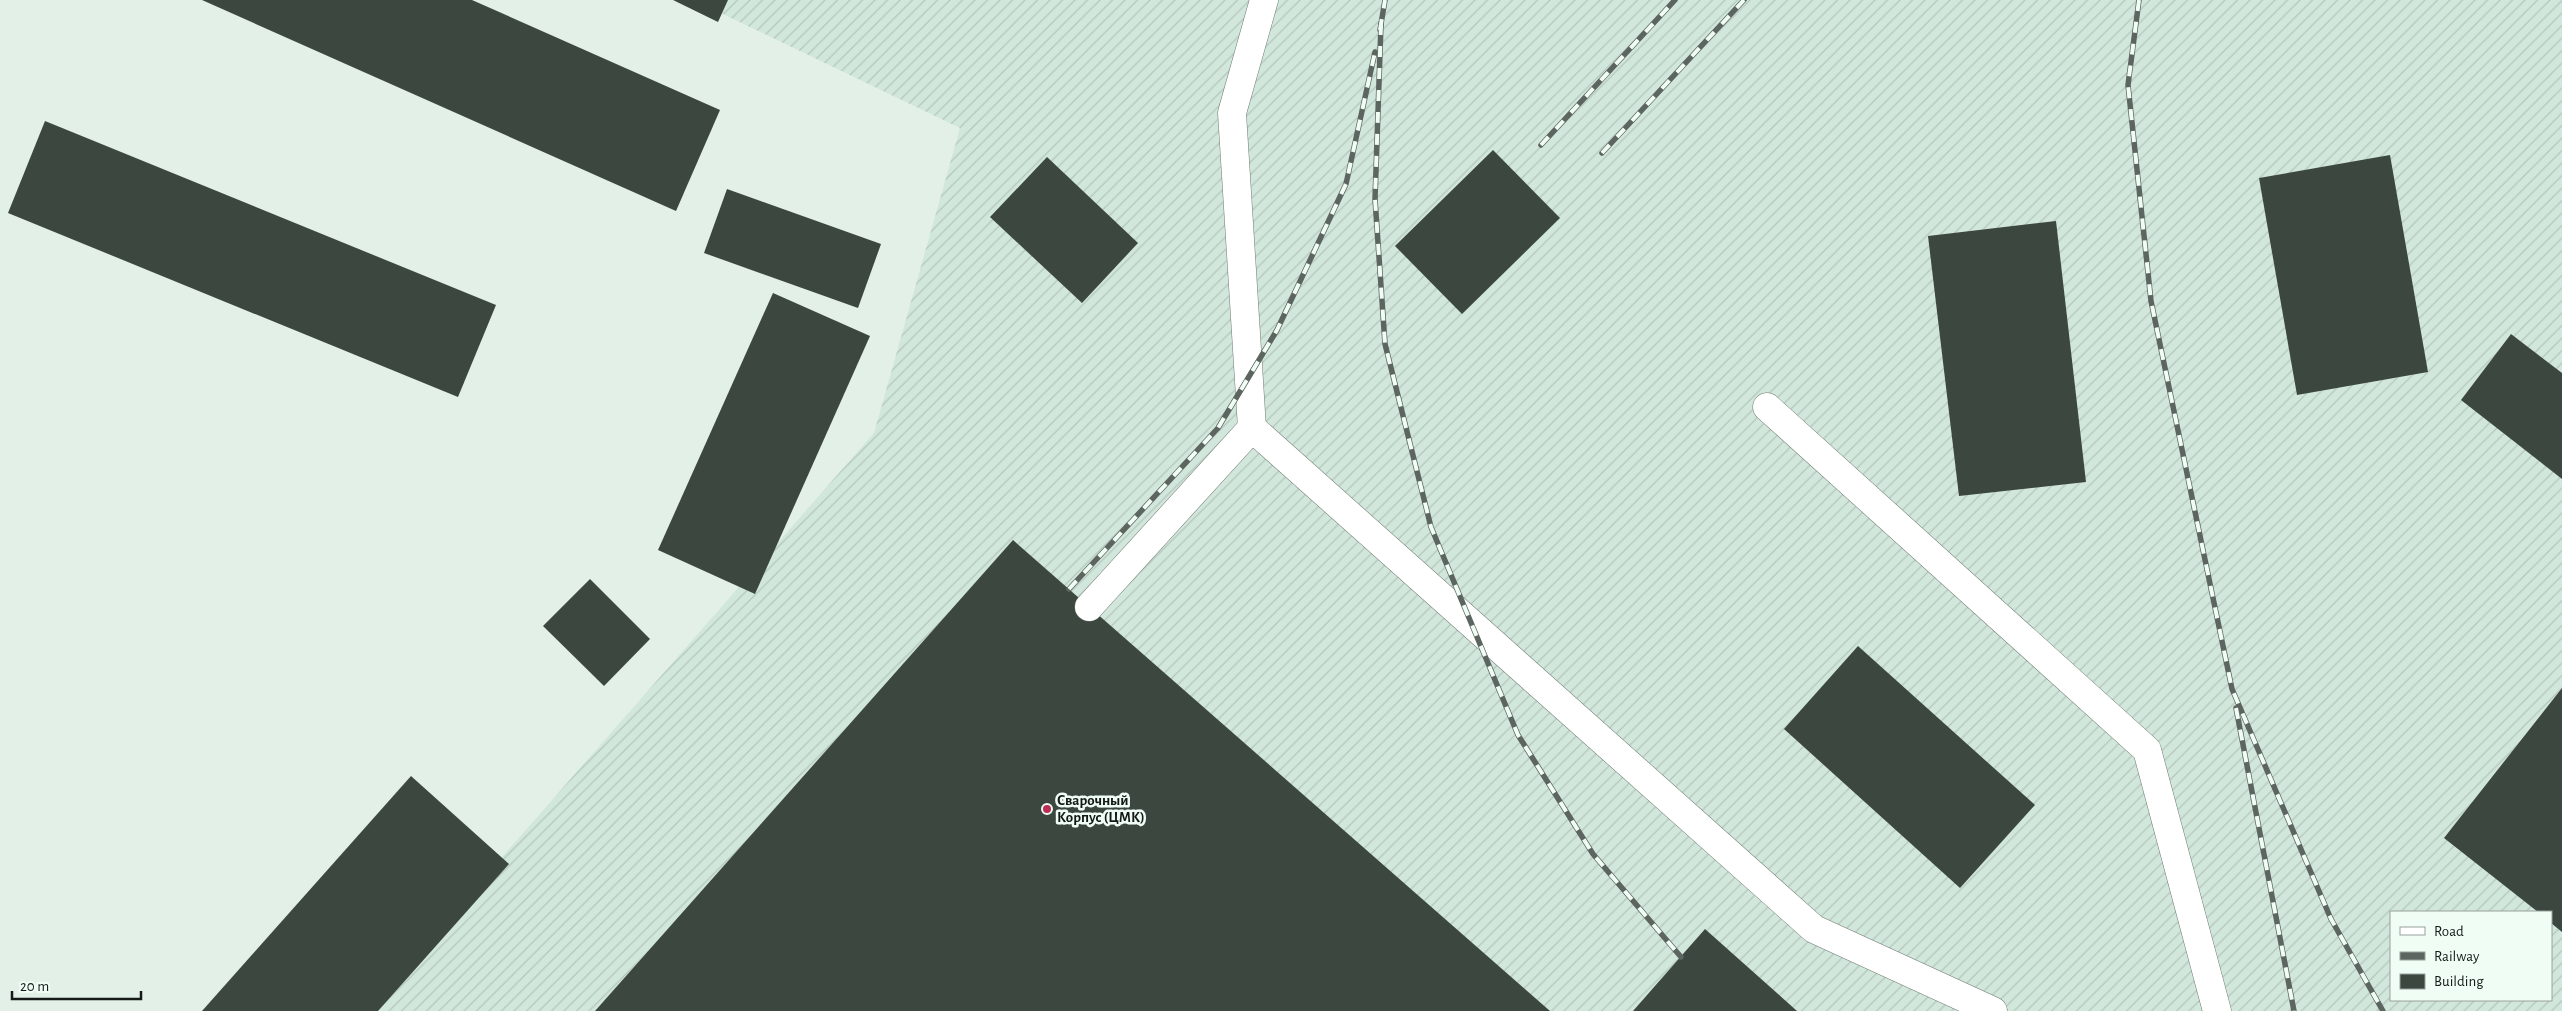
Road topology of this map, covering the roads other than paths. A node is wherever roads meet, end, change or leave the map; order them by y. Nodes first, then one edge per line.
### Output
1 (1264, 0) edge
2 (1767, 408) dead end
3 (1252, 428) junction
4 (1089, 607) dead end
5 (1994, 1011) edge
6 (2217, 1011) edge

1 - 3 lane
2 - 6 lane
3 - 4 lane
3 - 5 lane

